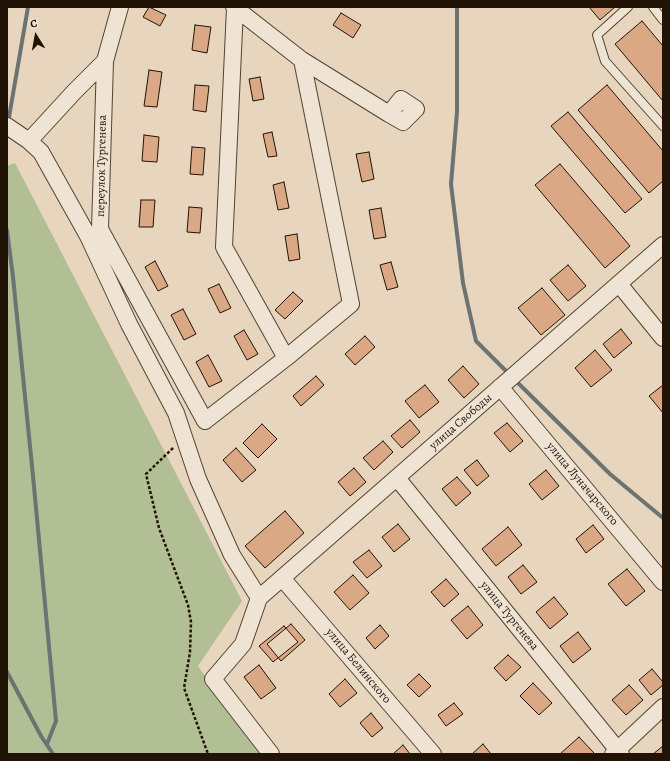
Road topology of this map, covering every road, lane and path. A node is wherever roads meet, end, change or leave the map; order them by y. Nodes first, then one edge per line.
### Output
1 (120, 7) edge
2 (234, 7) edge
3 (628, 7) edge
4 (653, 7) edge
5 (663, 20) edge
6 (302, 60) junction
7 (105, 61) junction
8 (389, 114) dead end
9 (663, 125) edge
10 (7, 126) edge
11 (29, 141) junction
12 (94, 233) junction
13 (663, 245) edge
14 (619, 284) junction
15 (663, 338) edge
16 (286, 358) junction
17 (500, 387) junction
18 (205, 421) junction
19 (185, 437) junction
20 (397, 478) junction
21 (282, 578) junction
22 (663, 582) edge
23 (259, 598) junction
24 (663, 707) edge
25 (617, 753) edge
26 (208, 754) edge
27 (271, 754) edge
28 (433, 754) edge

1 - 7 street, переулок Тургенева
2 - 6 street
2 - 16 street
3 - 9 lane
4 - 5 lane
6 - 8 street
6 - 16 street
7 - 11 street
7 - 12 street, переулок Тургенева
10 - 11 street
11 - 12 street
12 - 18 street, переулок Тургенева
12 - 19 street
13 - 14 street, улица Свободы
14 - 15 street
14 - 17 street, улица Свободы
16 - 18 street
17 - 20 street, улица Свободы
17 - 22 street, улица Луначарского
18 - 19 street
19 - 23 street
19 - 26 path
20 - 21 street, улица Свободы
20 - 25 street, улица Тургенева
21 - 23 street, улица Свободы
21 - 28 street, улица Белинского
23 - 27 street
24 - 25 street

